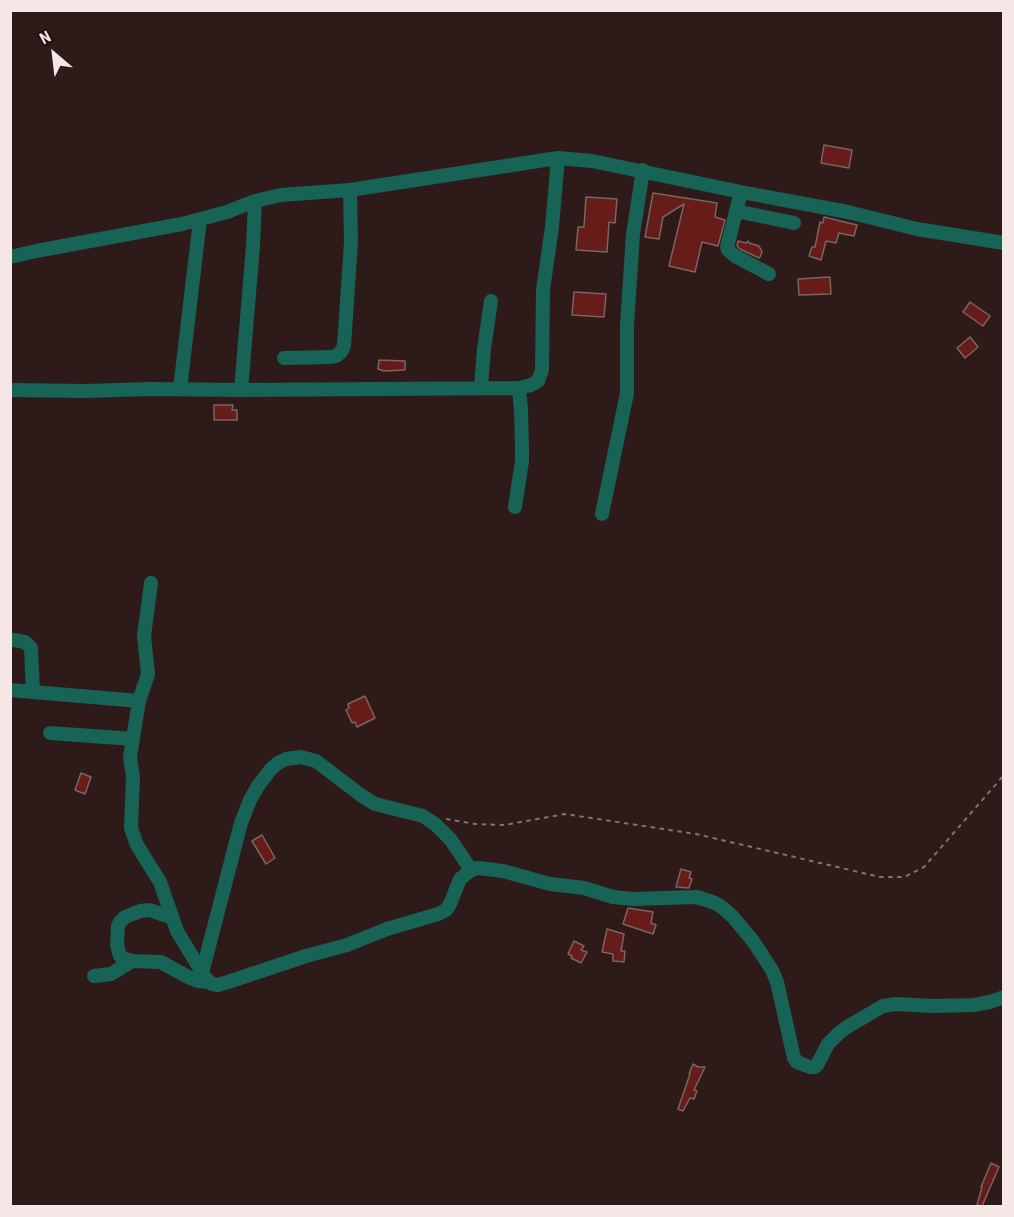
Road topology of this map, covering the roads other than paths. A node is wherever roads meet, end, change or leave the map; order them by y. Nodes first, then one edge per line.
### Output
1 (558, 158) junction
2 (643, 170) junction
3 (350, 190) junction
4 (741, 192) junction
5 (255, 201) junction
6 (736, 211) junction
7 (200, 220) junction
8 (794, 223) dead end
9 (1004, 243) edge
10 (10, 257) edge
11 (769, 274) dead end
12 (491, 301) dead end
13 (284, 358) dead end
14 (481, 387) junction
15 (519, 388) junction
16 (180, 389) junction
17 (10, 390) edge
18 (242, 390) junction
19 (515, 507) dead end
20 (602, 514) dead end
21 (151, 584) dead end
22 (14, 640) dead end
23 (10, 690) edge
24 (33, 692) junction
25 (139, 701) junction
26 (50, 733) dead end
27 (133, 739) junction
28 (471, 870) junction
29 (172, 918) junction
30 (132, 961) junction
31 (94, 976) dead end
32 (205, 977) junction
33 (1004, 997) edge

1 - 2 street
1 - 3 street
1 - 15 street
2 - 4 street
2 - 20 street
3 - 5 street
3 - 13 street
4 - 6 street
4 - 9 street
5 - 7 street
5 - 18 street
6 - 8 street
6 - 11 street
7 - 10 street
7 - 16 street
12 - 14 street
14 - 15 street
14 - 18 street
15 - 19 street
16 - 17 street
16 - 18 street
21 - 25 street
22 - 24 street
23 - 24 street
24 - 25 street
25 - 27 street
26 - 27 street
27 - 29 street
28 - 32 street
28 - 32 street
28 - 33 street
29 - 30 street
29 - 32 street
30 - 31 street
30 - 32 street

